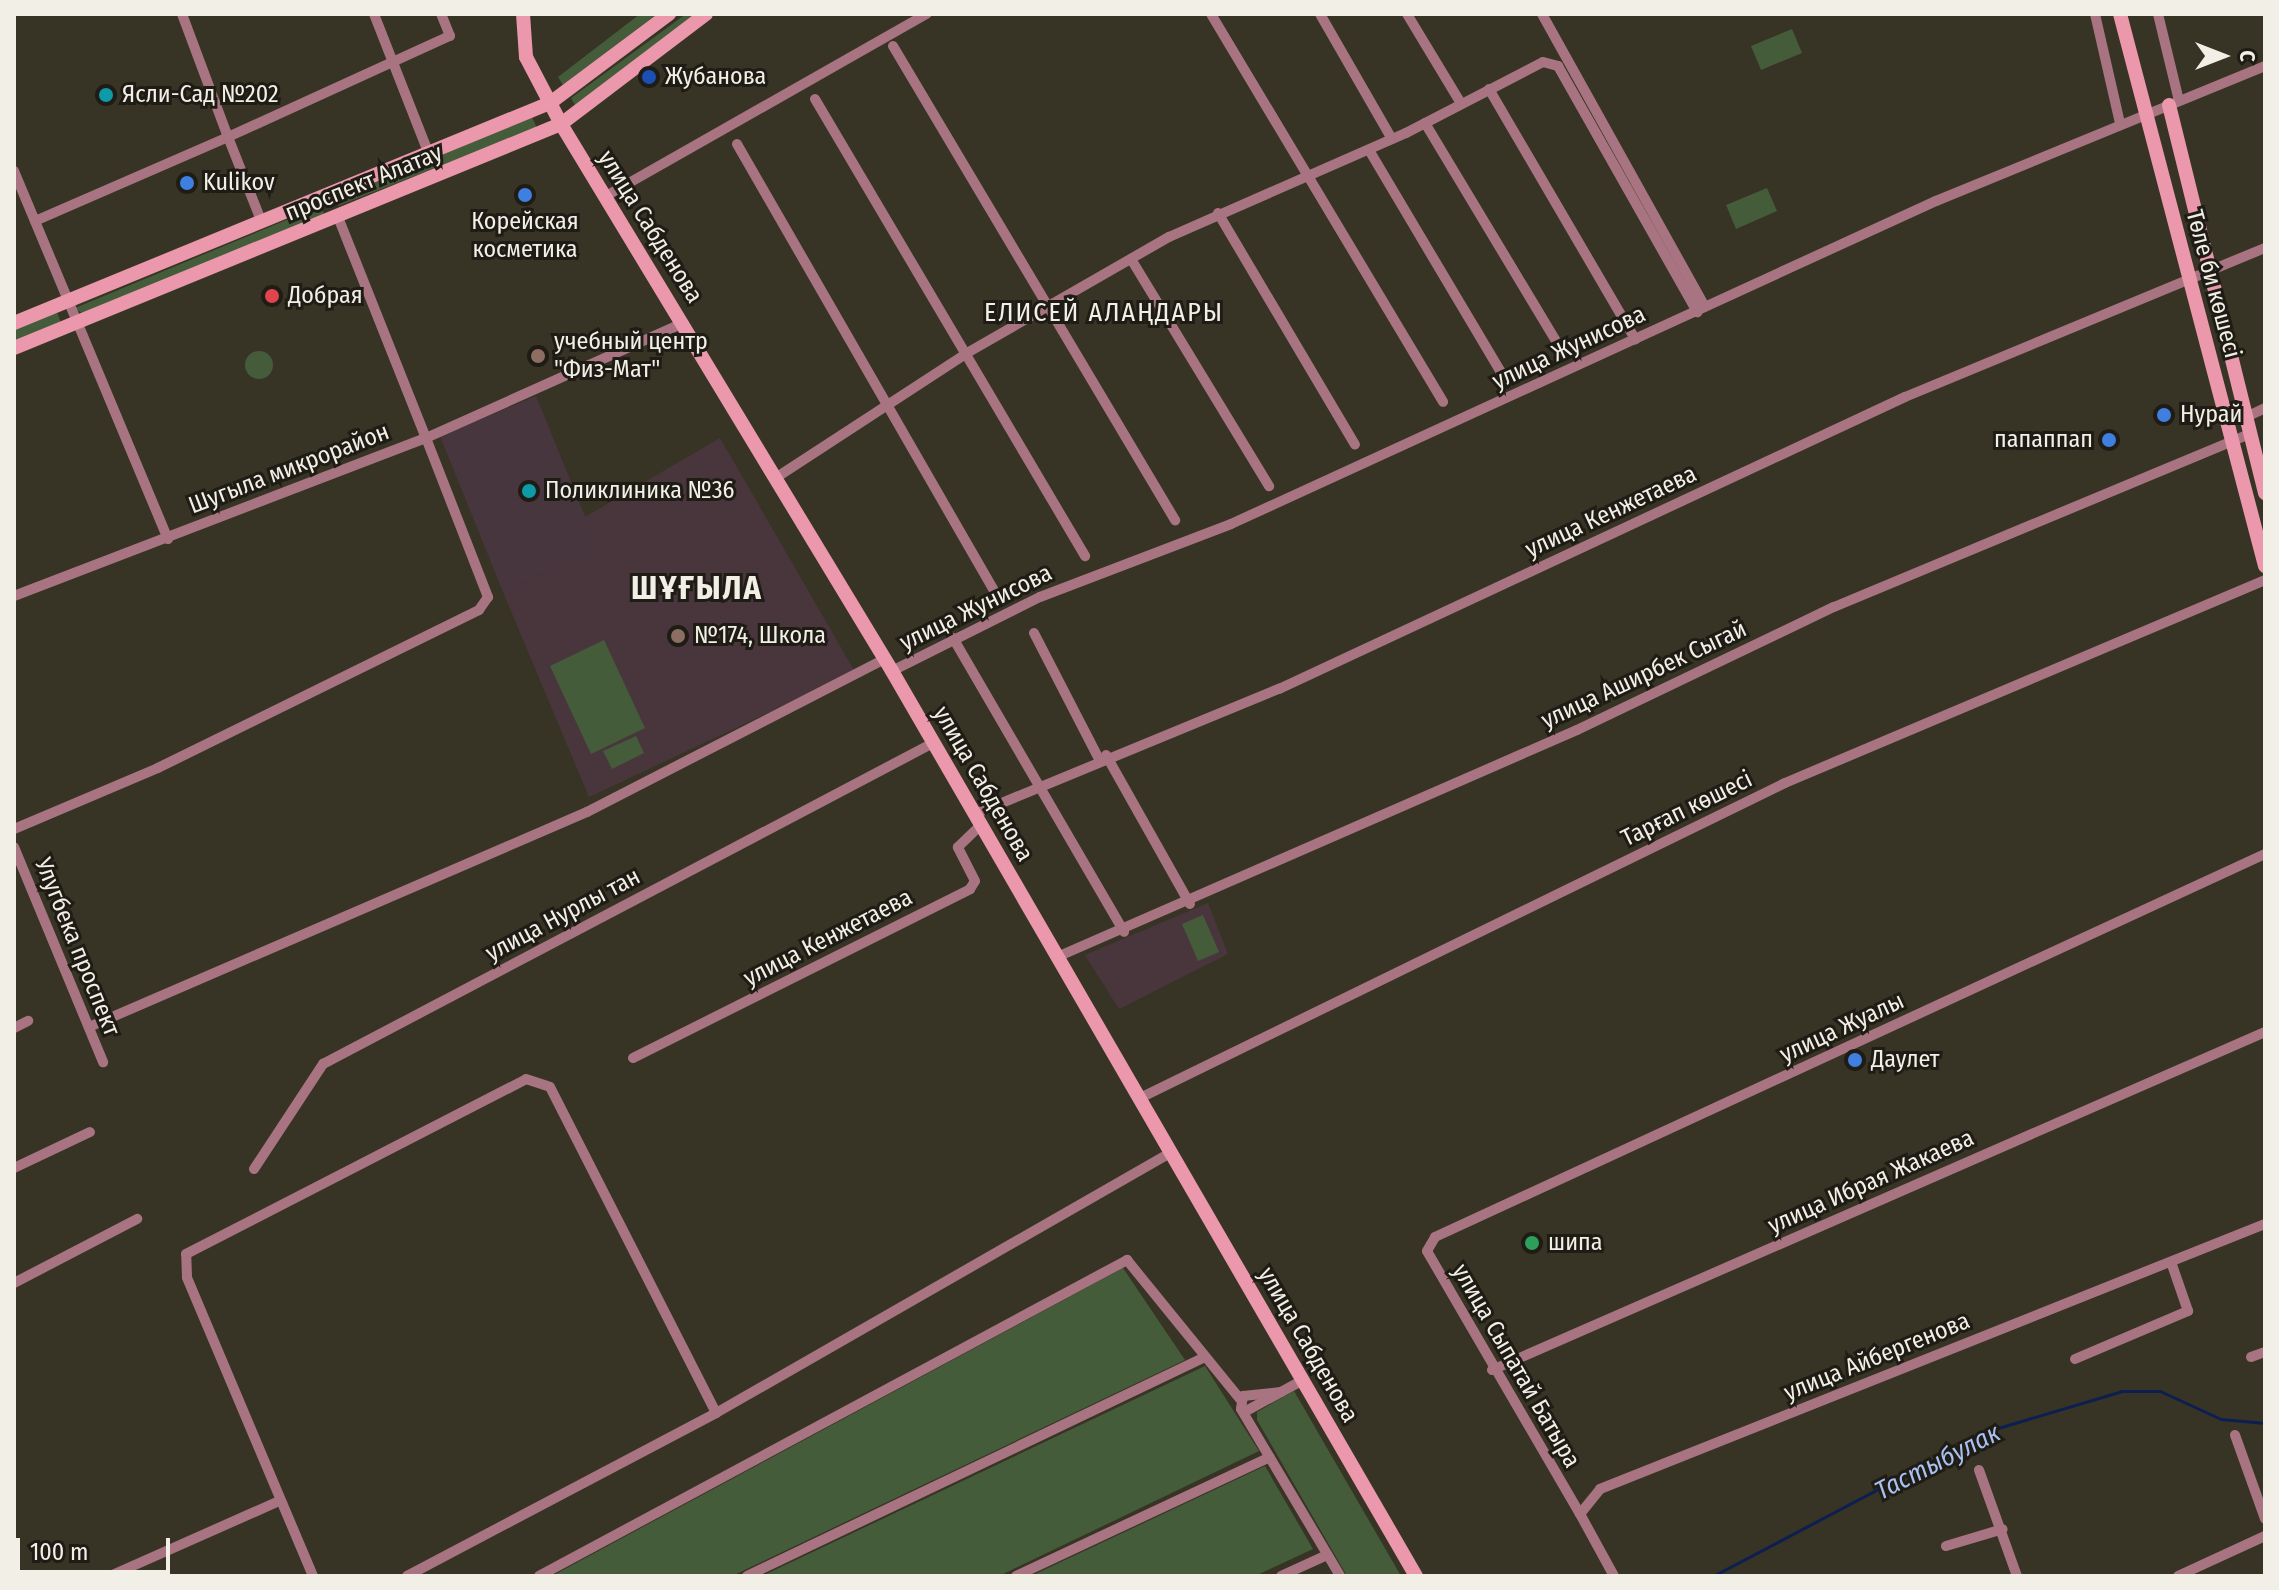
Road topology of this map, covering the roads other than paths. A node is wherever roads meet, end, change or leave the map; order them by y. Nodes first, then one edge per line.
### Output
1 (182, 14) edge
2 (374, 14) edge
3 (441, 14) edge
4 (523, 14) edge
5 (669, 14) edge
6 (706, 14) edge
7 (927, 14) edge
8 (1211, 14) edge
9 (1320, 14) edge
10 (1407, 14) edge
11 (1542, 14) edge
12 (2095, 14) edge
13 (2120, 14) edge
14 (2158, 14) edge
15 (893, 46) dead end
16 (393, 64) junction
17 (2265, 66) edge
18 (1489, 89) junction
19 (815, 99) dead end
20 (1460, 102) junction
21 (550, 103) junction
22 (2174, 103) junction
23 (2146, 116) junction
24 (1425, 123) junction
25 (2120, 123) junction
26 (561, 124) junction
27 (228, 137) junction
28 (1392, 139) junction
29 (737, 144) dead end
30 (1369, 150) junction
31 (429, 154) junction
32 (14, 171) edge
33 (1306, 179) junction
34 (329, 196) junction
35 (606, 196) junction
36 (1218, 213) junction
37 (338, 217) junction
38 (35, 221) junction
39 (262, 223) junction
40 (2265, 248) edge
41 (1131, 259) junction
42 (2209, 272) junction
43 (2188, 279) junction
44 (68, 302) junction
45 (1053, 305) junction
46 (1701, 309) junction
47 (14, 323) edge
48 (76, 323) junction
49 (683, 323) junction
50 (1635, 339) junction
51 (14, 348) edge
52 (1561, 349) dead end
53 (967, 353) junction
54 (1502, 374) dead end
55 (1443, 402) dead end
56 (886, 406) junction
57 (2265, 408) edge
58 (2246, 417) junction
59 (2250, 434) junction
60 (426, 438) junction
61 (2232, 441) junction
62 (1355, 445) dead end
63 (774, 479) junction
64 (1269, 486) dead end
65 (2265, 493) edge
66 (1175, 520) dead end
67 (168, 539) junction
68 (1085, 556) dead end
69 (2265, 566) edge
70 (2265, 580) edge
71 (996, 594) dead end
72 (14, 596) edge
73 (1034, 633) dead end
74 (953, 638) junction
75 (888, 665) junction
76 (933, 743) junction
77 (1103, 757) junction
78 (1037, 786) junction
79 (978, 819) junction
80 (14, 829) edge
81 (14, 847) edge
82 (2265, 854) edge
83 (1190, 904) junction
84 (1124, 932) junction
85 (1057, 957) junction
86 (28, 1021) dead end
87 (89, 1027) junction
88 (14, 1028) edge
89 (2265, 1032) edge
90 (633, 1058) dead end
91 (103, 1062) dead end
92 (1138, 1099) junction
93 (90, 1132) dead end
94 (1170, 1153) junction
95 (14, 1168) edge
96 (254, 1169) dead end
97 (137, 1219) dead end
98 (2265, 1224) edge
99 (1435, 1237) joint
100 (2171, 1262) junction
101 (14, 1283) edge
102 (2265, 1352) edge
103 (2251, 1357) dead end
104 (1201, 1359) junction
105 (2075, 1359) dead end
106 (1492, 1370) junction
107 (1303, 1380) junction
108 (1281, 1392) junction
109 (1240, 1399) junction
110 (1246, 1411) junction
111 (716, 1413) junction
112 (2235, 1435) dead end
113 (1270, 1457) junction
114 (1979, 1470) dead end
115 (279, 1501) junction
116 (1580, 1514) junction
117 (2265, 1519) edge
118 (2003, 1529) junction
119 (2265, 1536) edge
120 (1946, 1546) dead end
121 (1327, 1555) junction
122 (110, 1576) edge
123 (313, 1576) edge
124 (407, 1576) edge
125 (539, 1576) edge
126 (747, 1576) edge
127 (1016, 1576) edge
128 (1281, 1576) edge
129 (1340, 1576) edge
130 (1416, 1576) edge
131 (1614, 1576) edge
132 (2017, 1576) edge
133 (2178, 1576) edge

1 - 27 street
2 - 16 street
3 - 16 street
4 - 21 main road, улица Сабденова
5 - 21 main road, проспект Алатау
6 - 26 main road, проспект Алатау
7 - 35 street
8 - 33 street
9 - 28 street
10 - 20 street
11 - 46 street
12 - 25 street
13 - 23 main road, Төле би көшесі
14 - 22 street
15 - 45 street
16 - 27 street
16 - 31 street
17 - 22 street, улица Жунисова
18 - 20 street
18 - 46 street
18 - 50 street
19 - 53 street
20 - 24 street
21 - 26 main road, улица Сабденова
21 - 31 main road, проспект Алатау
22 - 23 street, улица Жунисова
22 - 42 main road, Төле би көшесі
23 - 25 street, улица Жунисова
23 - 43 main road, Төле би көшесі
24 - 28 street
24 - 52 street
25 - 46 street, улица Жунисова
26 - 35 main road, улица Сабденова
26 - 37 main road, проспект Алатау
27 - 38 street
27 - 39 street
28 - 30 street
29 - 56 street
30 - 33 street
30 - 54 street
31 - 34 main road, проспект Алатау
32 - 38 street
33 - 36 street
33 - 55 street
34 - 37 main road
34 - 39 main road, проспект Алатау
35 - 49 main road, улица Сабденова
36 - 41 street
36 - 62 street
37 - 48 main road, проспект Алатау
37 - 60 street, Шугыла микрорайон
38 - 44 street
39 - 44 main road, проспект Алатау
40 - 42 street, улица Кенжетаева
41 - 45 street
41 - 64 street
42 - 43 street, улица Кенжетаева
42 - 58 main road, Төле би көшесі
43 - 61 main road, Төле би көшесі
43 - 77 street, улица Кенжетаева
44 - 47 main road, проспект Алатау
44 - 48 street
45 - 53 street
45 - 66 street
46 - 50 street, улица Жунисова
48 - 51 main road, проспект Алатау
48 - 67 street
49 - 60 street, Шугыла микрорайон
49 - 63 main road, улица Сабденова
50 - 74 street, улица Жунисова
53 - 56 street
53 - 68 street
56 - 63 street
56 - 71 street
57 - 58 street
58 - 59 main road, Төле би көшесі
59 - 61 street, улица Аширбек Сыгай
59 - 65 main road, Төле би көшесі
60 - 67 street, Шугыла микрорайон
60 - 80 street
61 - 69 main road, Төле би көшесі
61 - 83 street, улица Аширбек Сыгай
63 - 75 main road, улица Сабденова
67 - 72 street, Шугыла микрорайон
70 - 92 street, Тарғап көшесі
73 - 77 street
74 - 75 street, улица Жунисова
74 - 78 street
75 - 76 main road, улица Сабденова
75 - 87 street, улица Жунисова
76 - 79 main road, улица Сабденова
76 - 96 street, улица Нурлы тан
77 - 78 street, улица Кенжетаева
77 - 83 street
78 - 79 street, улица Кенжетаева
78 - 84 street
79 - 85 main road, улица Сабденова
79 - 90 street, улица Кенжетаева
81 - 87 street, Улугбека проспект
82 - 99 street, улица Жуалы
83 - 84 street, улица Аширбек Сыгай
84 - 85 street, улица Аширбек Сыгай
85 - 92 main road, улица Сабденова
86 - 88 street
87 - 91 street, Улугбека проспект
89 - 106 street, улица Ибрая Жакаева
92 - 94 main road, улица Сабденова
93 - 95 street
94 - 107 main road, улица Сабденова
94 - 111 street
97 - 101 street
98 - 100 street, улица Айбергенова
99 - 106 street, улица Сыпатай Батыра
100 - 105 street
100 - 116 street, улица Айбергенова
102 - 103 street
104 - 109 street
104 - 125 street
104 - 126 street
106 - 116 street, улица Сыпатай Батыра
107 - 108 street
107 - 130 main road, улица Сабденова
108 - 109 street
108 - 110 street
109 - 110 street
110 - 113 street
111 - 115 street
111 - 124 street
112 - 117 street
113 - 121 street
113 - 127 street
114 - 118 street
115 - 122 street
115 - 123 street
116 - 131 street
118 - 120 street
118 - 132 street
119 - 133 street
121 - 128 street
121 - 129 street

